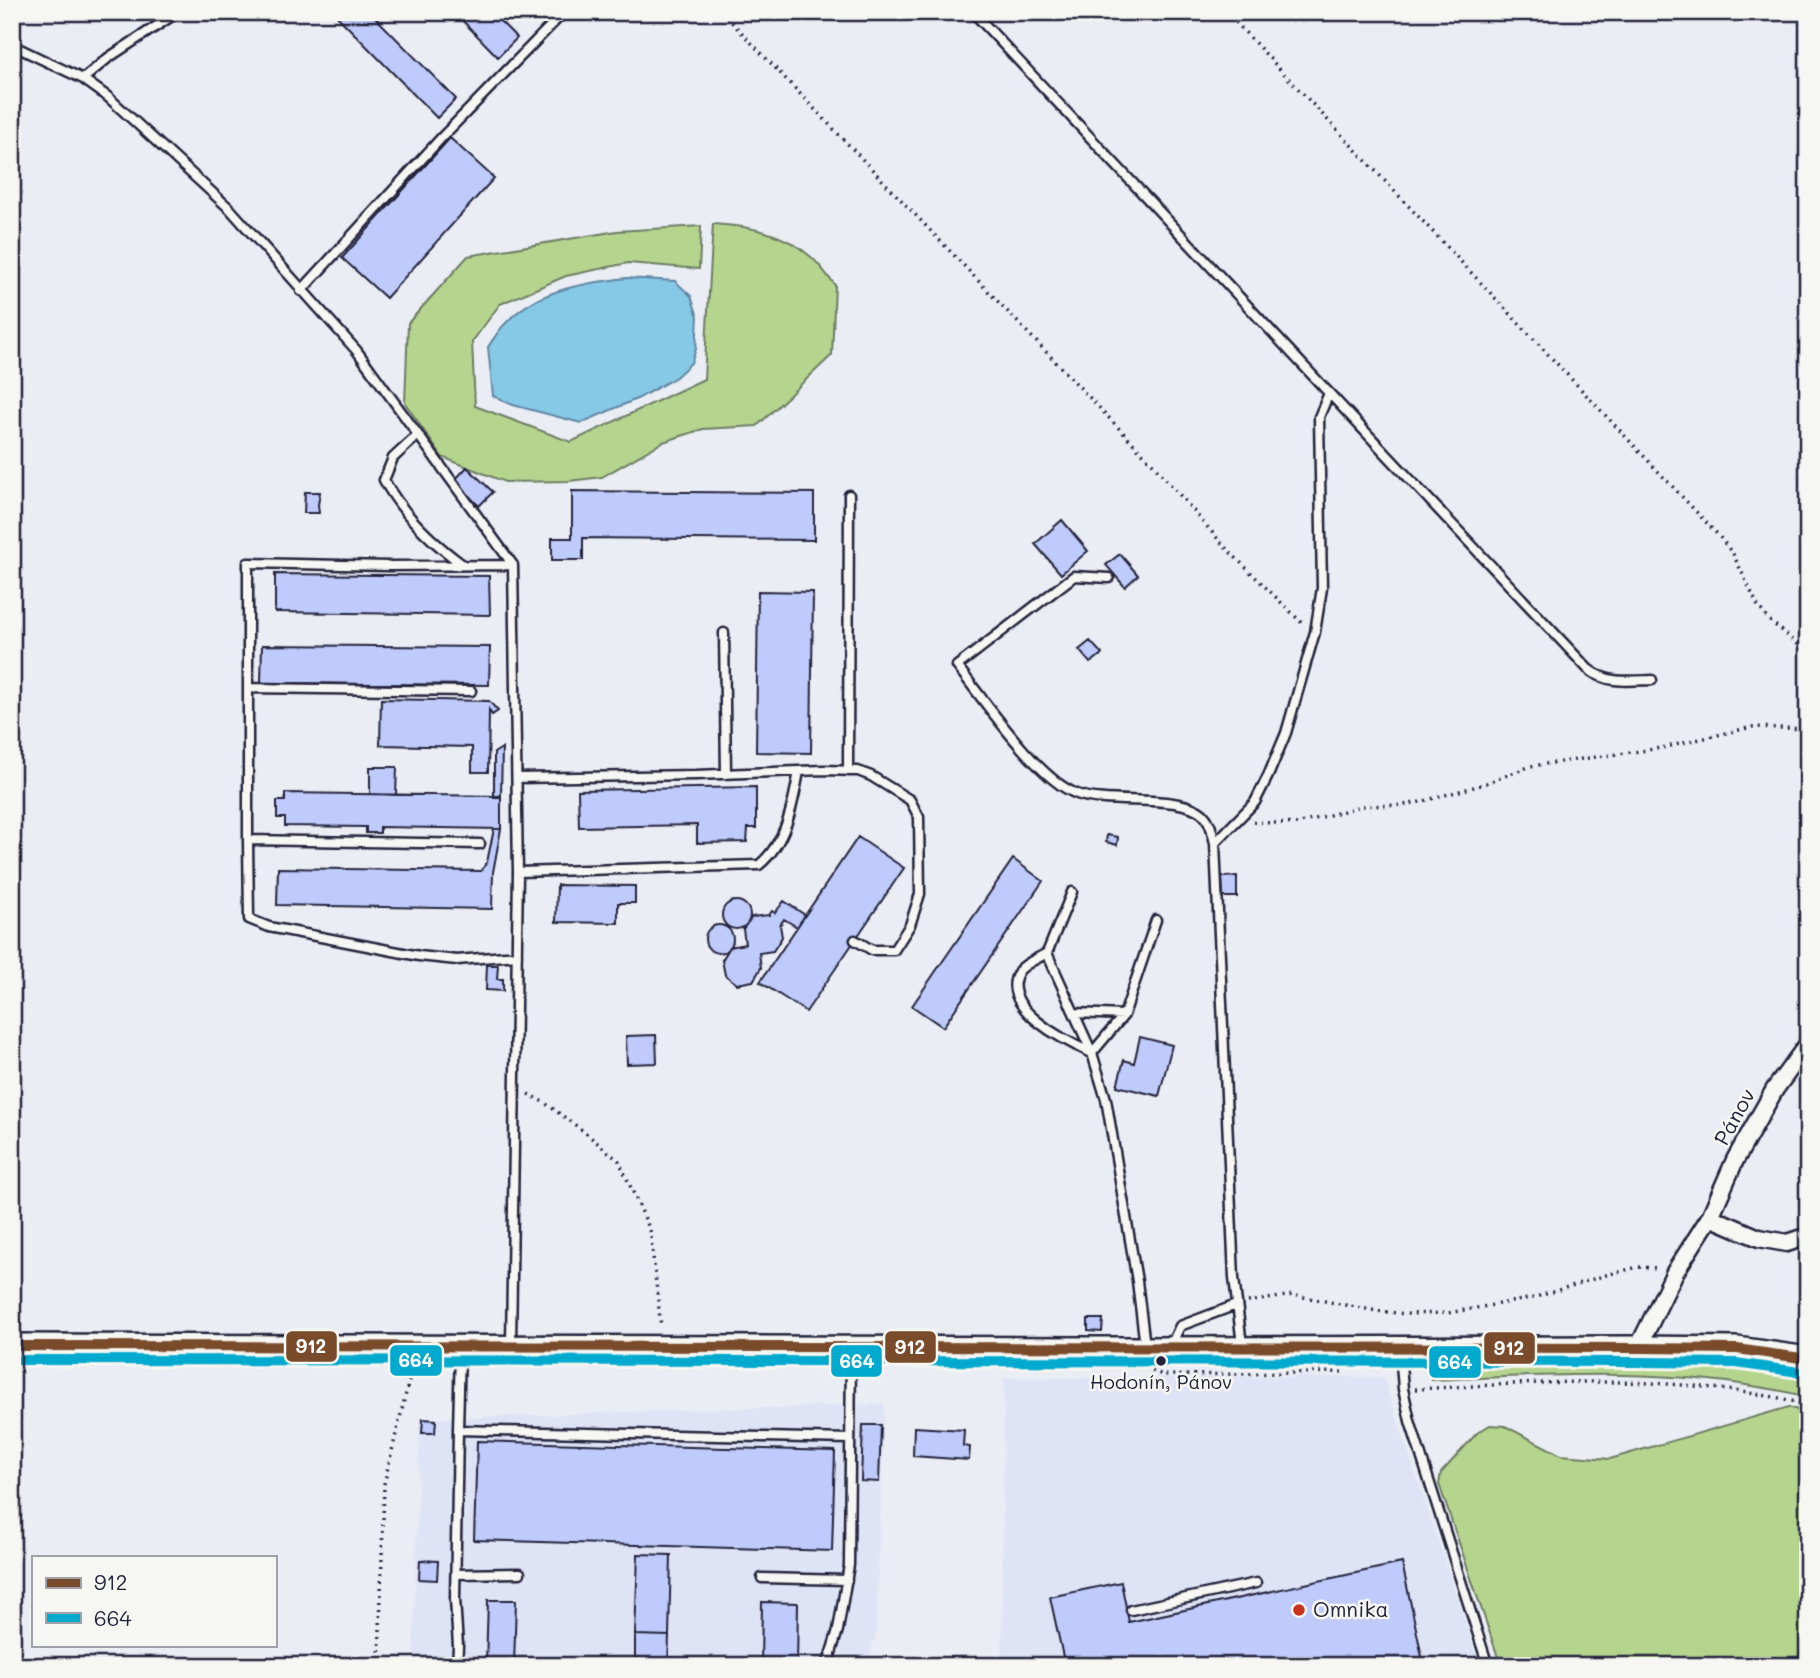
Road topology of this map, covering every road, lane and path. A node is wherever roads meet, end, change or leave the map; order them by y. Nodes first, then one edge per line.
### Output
1 (178, 12) edge
2 (564, 12) edge
3 (722, 12) edge
4 (973, 12) edge
5 (1226, 12) edge
6 (12, 45) edge
7 (83, 79) junction
8 (301, 291) junction
9 (1329, 393) junction
10 (418, 435) junction
11 (849, 495) dead end
12 (463, 565) junction
13 (513, 565) junction
14 (1109, 578) dead end
15 (724, 633) dead end
16 (1314, 635) junction
17 (1808, 653) edge
18 (1652, 680) dead end
19 (248, 688) junction
20 (471, 691) dead end
21 (1808, 729) edge
22 (799, 771) junction
23 (848, 771) junction
24 (726, 774) junction
25 (517, 778) junction
26 (1237, 821) junction
27 (248, 840) junction
28 (1215, 843) junction
29 (480, 844) dead end
30 (518, 872) junction
31 (1072, 892) dead end
32 (1156, 919) dead end
33 (855, 940) dead end
34 (1047, 953) junction
35 (517, 955) junction
36 (1075, 1013) junction
37 (1124, 1015) junction
38 (1808, 1044) edge
39 (1092, 1053) junction
40 (513, 1087) junction
41 (1710, 1217) junction
42 (1808, 1236) edge
43 (1675, 1272) junction
44 (1236, 1305) junction
45 (12, 1346) edge
46 (418, 1346) junction
47 (460, 1346) junction
48 (511, 1347) junction
49 (662, 1347) junction
50 (1170, 1348) junction
51 (1242, 1348) junction
52 (1400, 1348) junction
53 (1638, 1348) junction
54 (851, 1349) junction
55 (1145, 1349) junction
56 (1808, 1359) edge
57 (1350, 1371) dead end
58 (1212, 1375) dead end
59 (1403, 1389) junction
60 (1808, 1406) edge
61 (458, 1430) junction
62 (850, 1439) junction
63 (520, 1573) dead end
64 (456, 1574) junction
65 (762, 1578) dead end
66 (847, 1580) junction
67 (1256, 1583) dead end
68 (1131, 1610) dead end
69 (379, 1666) edge
70 (457, 1666) edge
71 (827, 1666) edge
72 (1488, 1666) edge

1 - 7 lane
2 - 8 lane
3 - 16 path
4 - 9 lane
5 - 17 path
6 - 7 lane
7 - 8 lane
8 - 10 lane
9 - 16 lane
9 - 18 lane
10 - 12 lane
10 - 13 lane
11 - 23 lane
12 - 13 lane
12 - 19 lane
13 - 25 lane
14 - 28 lane
15 - 24 lane
16 - 26 lane
19 - 20 lane
19 - 27 lane
21 - 26 path
22 - 23 lane
22 - 24 lane
22 - 30 lane
23 - 33 lane
24 - 25 lane
25 - 30 lane
26 - 28 lane
27 - 29 lane
27 - 35 lane
28 - 44 lane
30 - 35 lane
31 - 34 lane
32 - 37 lane
34 - 36 lane
34 - 39 lane
35 - 40 lane
36 - 37 lane
36 - 39 lane
37 - 39 lane
38 - 41 street, Pánov
39 - 55 lane
40 - 48 lane
40 - 49 path
41 - 42 street
41 - 43 street, Pánov
43 - 44 path
43 - 53 street, Pánov
44 - 50 lane
44 - 51 lane
45 - 46 main road
46 - 47 main road
46 - 69 path
47 - 48 main road
47 - 61 lane
48 - 49 main road
49 - 54 main road
50 - 51 main road
50 - 55 main road
51 - 52 main road
52 - 53 main road
52 - 59 lane
53 - 56 main road
54 - 55 main road
54 - 62 lane
57 - 58 path
59 - 60 path
59 - 72 lane
61 - 62 lane
61 - 64 lane
62 - 66 lane
63 - 64 lane
64 - 70 lane
65 - 66 lane
66 - 71 lane
67 - 68 lane

